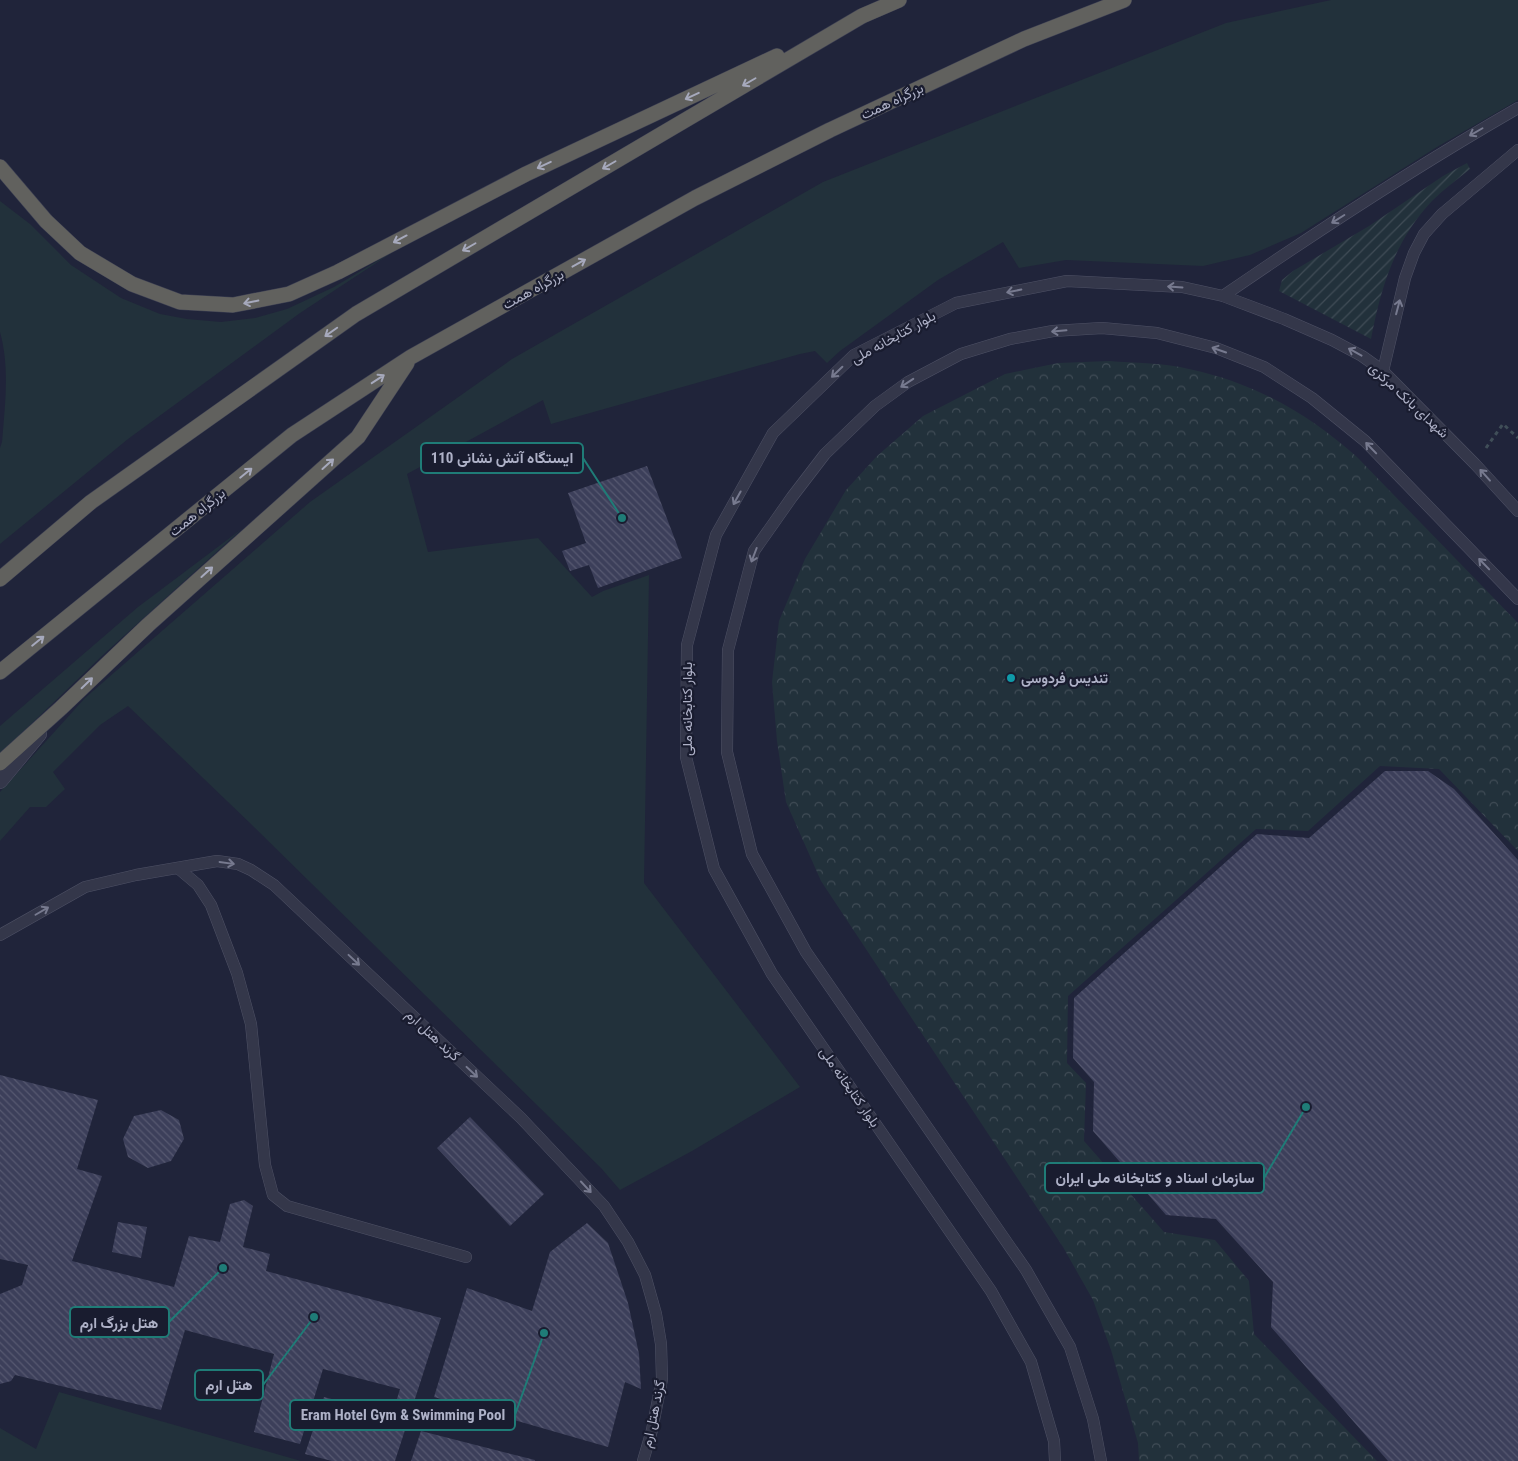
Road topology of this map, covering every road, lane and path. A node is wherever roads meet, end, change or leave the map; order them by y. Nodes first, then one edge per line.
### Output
1 (900, 0) edge
2 (1124, 0) edge
3 (862, 16) junction
4 (1518, 108) edge
5 (1518, 150) edge
6 (0, 167) edge
7 (1223, 296) junction
8 (411, 357) junction
9 (1383, 371) junction
10 (1518, 438) edge
11 (1475, 464) junction
12 (1518, 511) edge
13 (0, 579) edge
14 (1518, 599) edge
15 (0, 672) edge
16 (61, 708) junction
17 (0, 763) edge
18 (0, 781) edge
19 (179, 869) junction
20 (0, 935) edge
21 (466, 1257) dead end
22 (643, 1461) edge
23 (1055, 1461) edge
24 (1101, 1461) edge

1 - 3 highway
8 -> 2 highway, بزرگراه همت
3 -> 6 highway
3 -> 13 highway
4 -> 7 lane
9 -> 5 lane
9 -> 7 lane, شهدای بانک مرکزی
7 -> 23 lane, بلوار کتابخانه ملی
15 -> 8 highway, بزرگراه همت
16 -> 8 highway
9 - 11 lane, شهدای بانک مرکزی
10 - 11 path
12 -> 11 lane, شهدای بانک مرکزی
14 -> 24 lane
16 - 17 highway
16 - 18 street
20 -> 19 lane, گرند هتل ارم
19 - 21 lane
19 -> 22 lane, گرند هتل ارم

